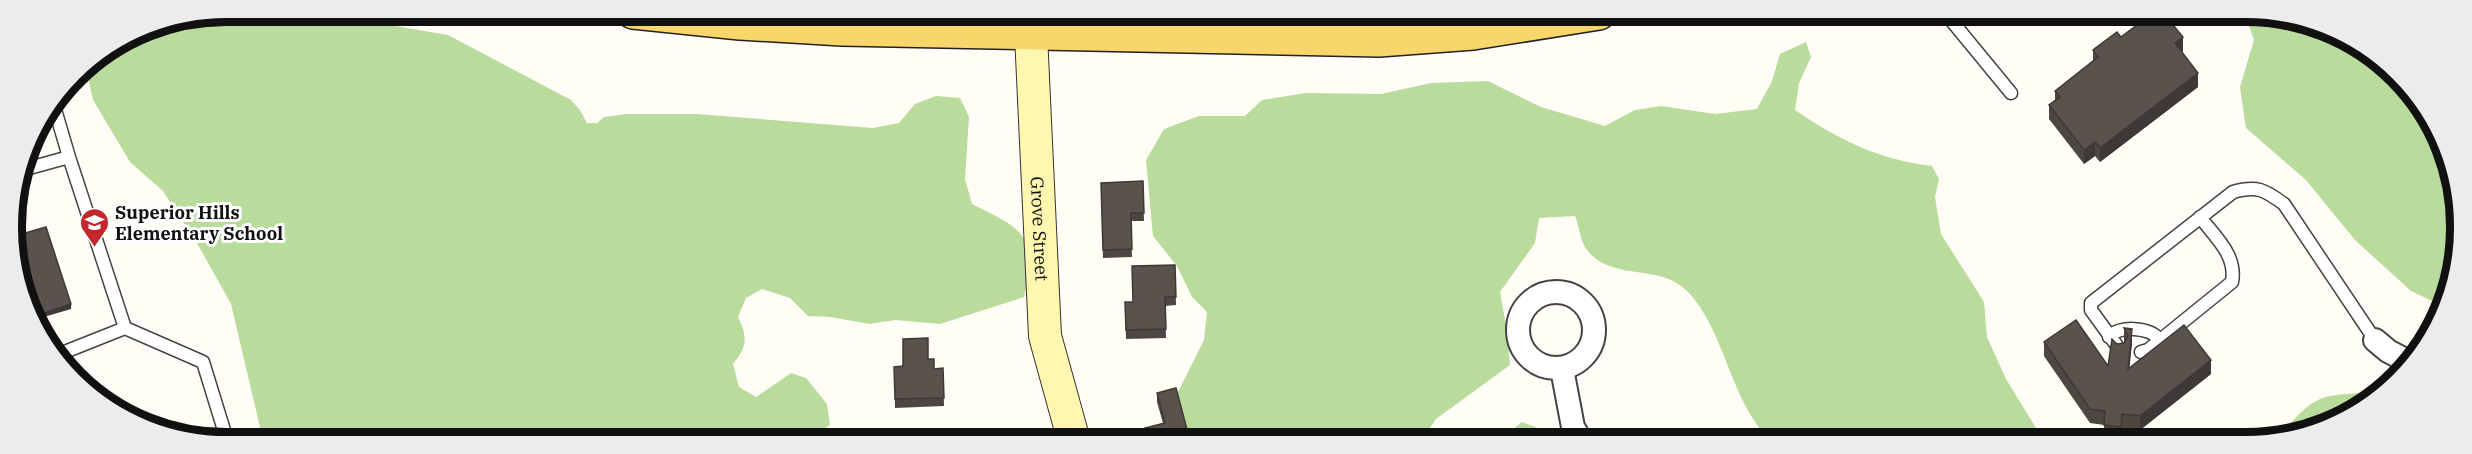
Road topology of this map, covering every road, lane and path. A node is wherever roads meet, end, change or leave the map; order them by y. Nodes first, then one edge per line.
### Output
1 (730, 22) edge
2 (1542, 22) edge
3 (1953, 22) edge
4 (1030, 23) edge
5 (2011, 93) dead end
6 (56, 114) edge
7 (69, 157) junction
8 (31, 167) edge
9 (2200, 217) junction
10 (125, 328) junction
11 (2109, 337) junction
12 (2160, 340) junction
13 (2375, 340) joint
14 (2120, 350) edge
15 (65, 352) edge
16 (2141, 352) dead end
17 (2402, 358) edge
18 (1562, 369) dead end
19 (1575, 431) edge
20 (224, 432) edge
21 (1071, 432) edge

1 - 4 main road
2 - 4 main road
3 - 5 lane
4 - 21 main road, Grove Street
6 - 7 lane
7 - 8 lane
7 - 10 lane
9 - 11 lane
9 - 12 lane
9 - 13 lane
10 - 15 lane
10 - 20 lane
11 - 12 lane
11 - 14 lane
12 - 16 lane
13 - 17 street
18 - 19 street

